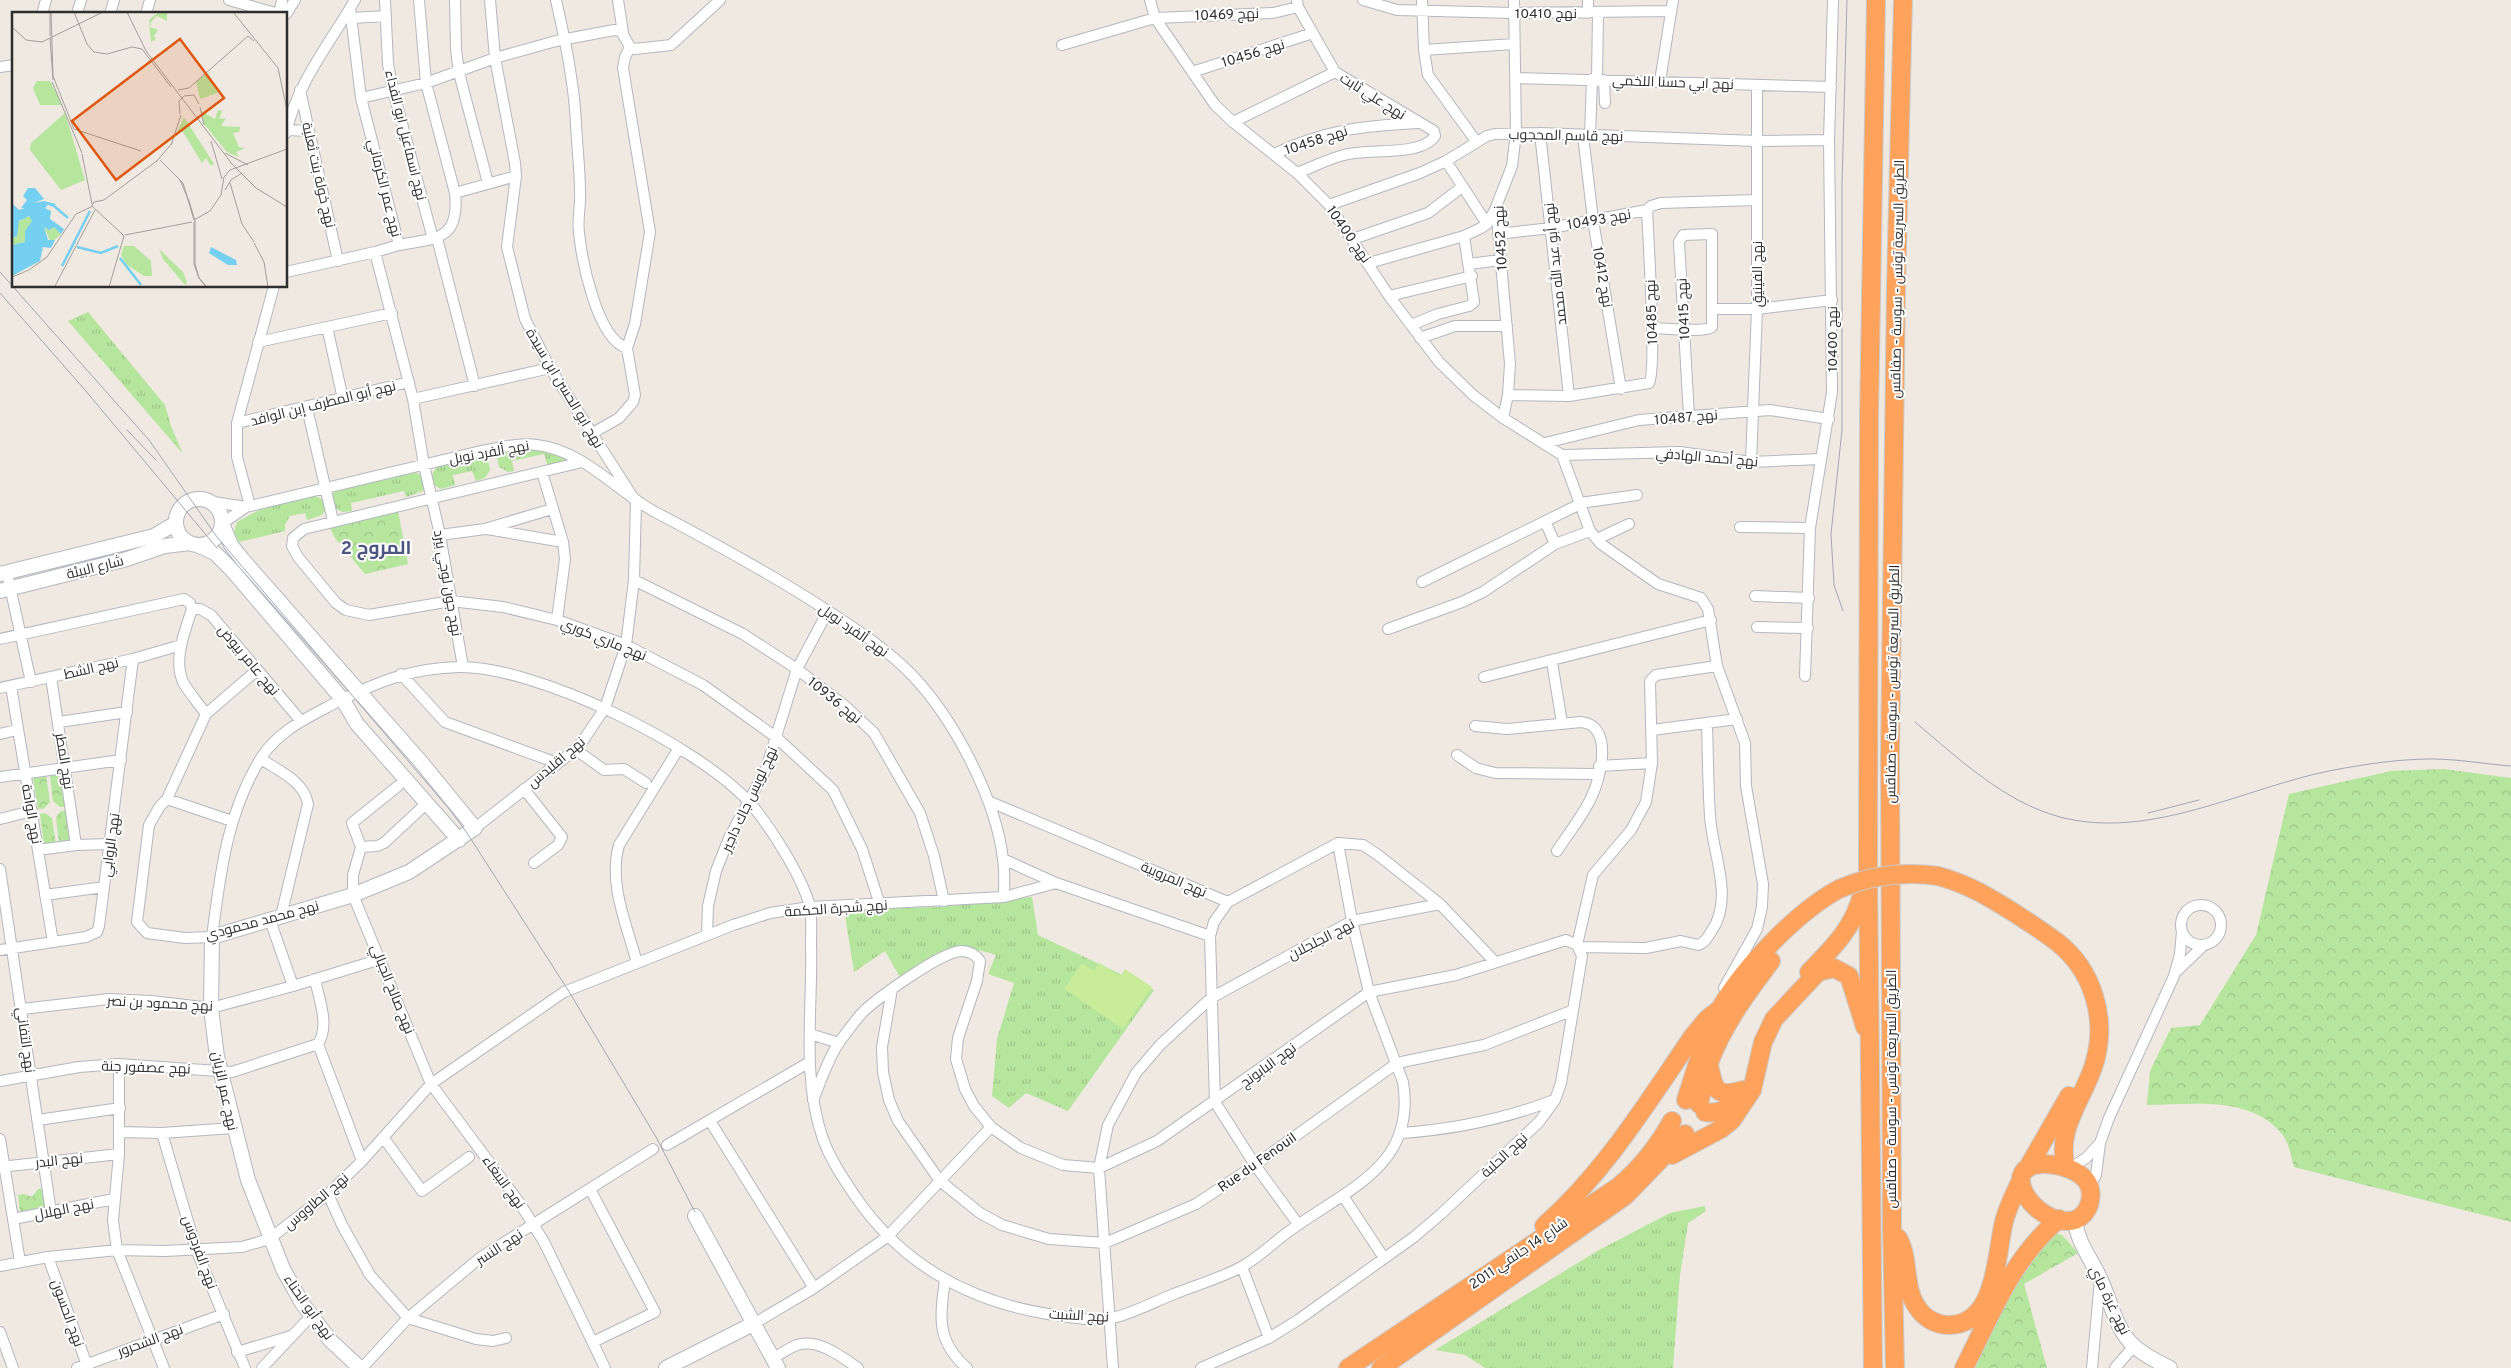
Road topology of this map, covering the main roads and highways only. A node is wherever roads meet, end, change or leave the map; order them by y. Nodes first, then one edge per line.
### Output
1 (1876, 0) edge
2 (1903, 0) edge
3 (1868, 869) junction
4 (1938, 882) junction
5 (1840, 895) junction
6 (1721, 1008) junction
7 (1871, 1038) junction
8 (1709, 1064) junction
9 (1743, 1090) junction
10 (1696, 1105) junction
11 (1672, 1121) junction
12 (1685, 1134) junction
13 (1655, 1167) junction
14 (2067, 1168) junction
15 (2024, 1174) junction
16 (2065, 1220) junction
17 (1892, 1230) junction
18 (1506, 1261) junction
19 (1348, 1368) edge
20 (1381, 1368) edge
21 (1872, 1368) edge
22 (1895, 1368) edge
23 (1964, 1368) edge

1 - 3 highway, الطريق السريعة تونس - سوسة - صفاقس
2 - 17 highway, الطريق السريعة تونس - سوسة - صفاقس
3 - 7 highway, الطريق السريعة تونس - سوسة - صفاقس
3 - 9 highway
4 - 5 highway, bridge
4 - 14 highway
4 - 15 highway
5 - 6 highway
5 - 8 highway
6 - 10 highway
6 - 18 highway
7 - 13 highway
7 - 21 highway, الطريق السريعة تونس - سوسة - صفاقس
8 - 9 highway
8 - 10 highway
9 - 10 highway
10 - 11 highway, شارع 14 جانفي 2011
10 - 12 highway, شارع 14 جانفي 2011
11 - 12 highway
11 - 18 highway, شارع 14 جانفي 2011
12 - 13 highway, شارع 14 جانفي 2011
13 - 20 highway, شارع 14 جانفي 2011
14 - 15 highway
14 - 16 highway
15 - 16 highway
15 - 17 highway
16 - 23 highway
17 - 22 highway, الطريق السريعة تونس - سوسة - صفاقس
18 - 19 highway, شارع 14 جانفي 2011

